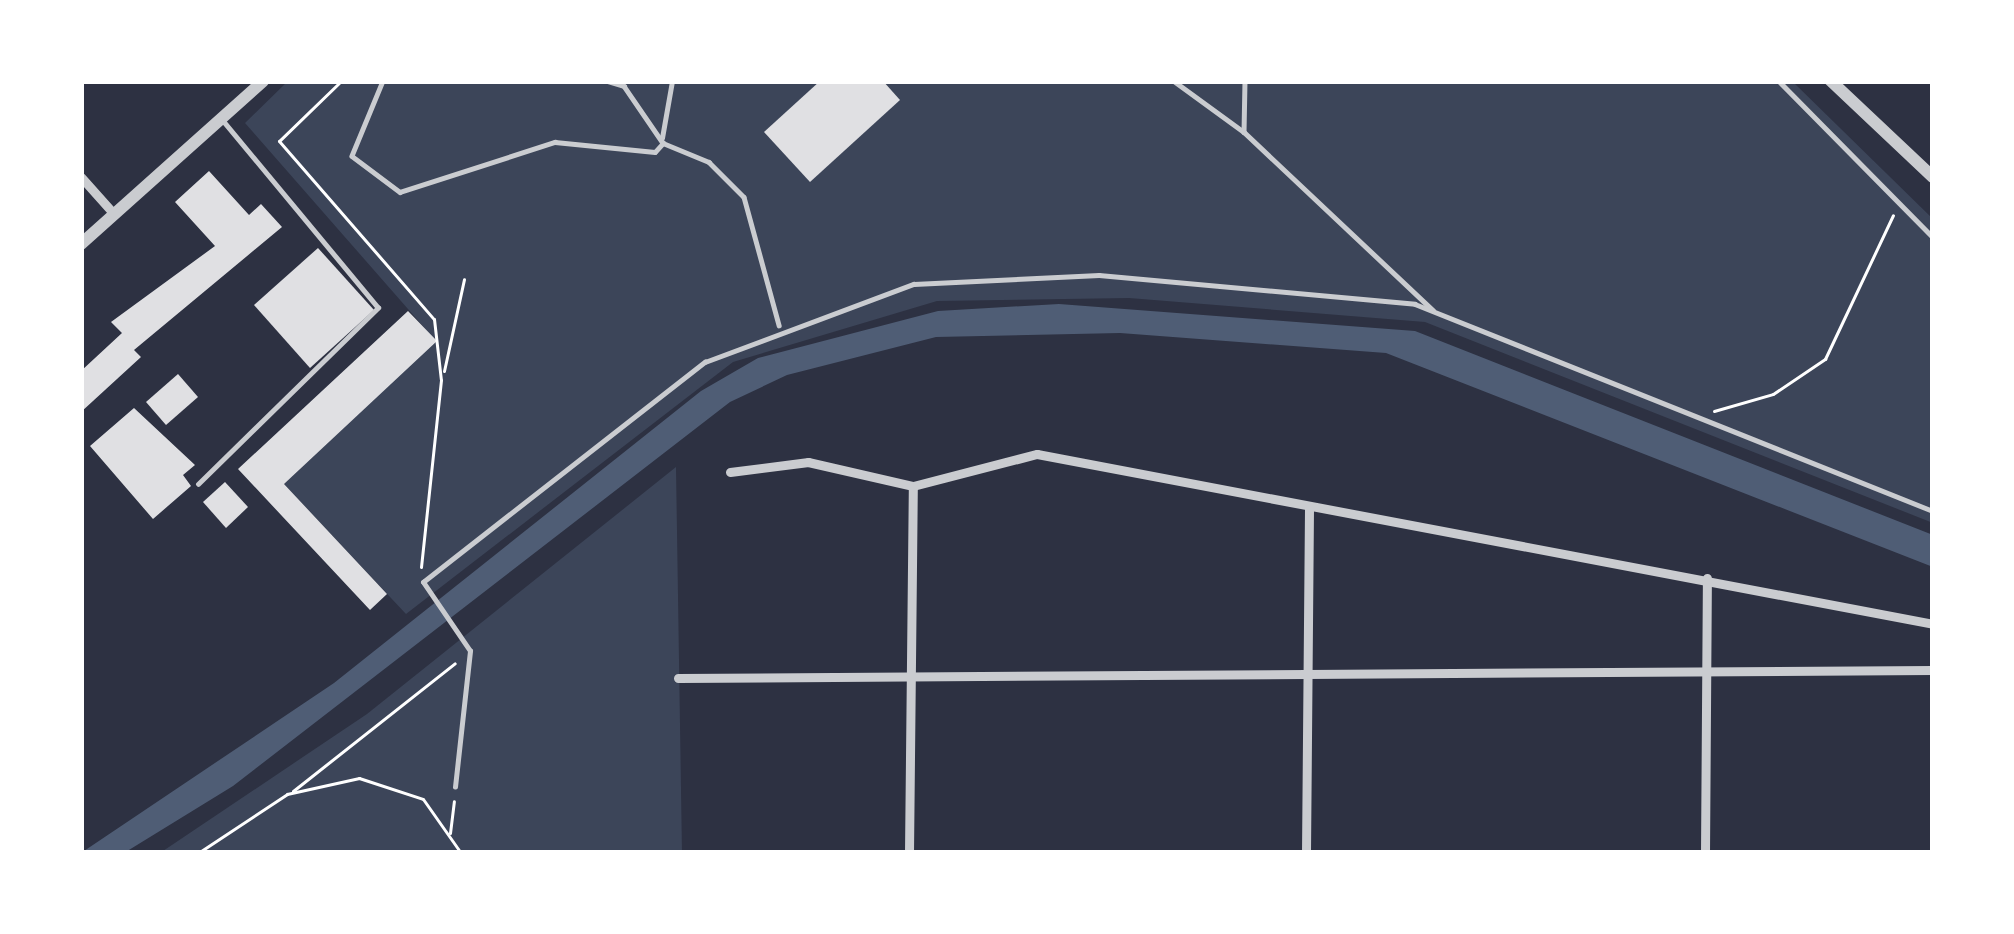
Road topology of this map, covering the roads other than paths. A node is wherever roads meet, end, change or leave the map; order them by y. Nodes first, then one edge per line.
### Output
1 (263, 81) edge
2 (382, 81) edge
3 (608, 81) edge
4 (672, 81) edge
5 (1174, 81) edge
6 (1246, 81) edge
7 (1779, 81) edge
8 (1831, 81) edge
9 (220, 119) junction
10 (1244, 132) junction
11 (664, 143) junction
12 (81, 177) edge
13 (1933, 177) edge
14 (114, 214) junction
15 (1933, 237) edge
16 (81, 244) edge
17 (1433, 310) junction
18 (779, 325) junction
19 (730, 472) dead end
20 (198, 484) dead end
21 (913, 486) junction
22 (1309, 508) junction
23 (1933, 511) edge
24 (1706, 578) junction
25 (1933, 624) edge
26 (1933, 670) edge
27 (1306, 671) junction
28 (1706, 673) junction
29 (911, 675) junction
30 (678, 678) dead end
31 (455, 788) road end
32 (909, 853) edge
33 (1306, 853) edge
34 (1706, 853) edge

1 - 9 street
2 - 11 lane
3 - 11 lane
4 - 11 lane
5 - 10 lane
6 - 10 lane
7 - 15 lane
8 - 13 street
9 - 14 street
9 - 20 lane
10 - 17 lane
11 - 18 lane
12 - 14 street
14 - 16 street
17 - 18 lane
17 - 23 lane
18 - 31 lane
19 - 21 street
21 - 22 street
21 - 29 street
22 - 24 street
22 - 27 street
24 - 25 street
24 - 28 street
26 - 28 street
27 - 28 street
27 - 29 street
27 - 33 street
28 - 34 street
29 - 30 street
29 - 32 street

